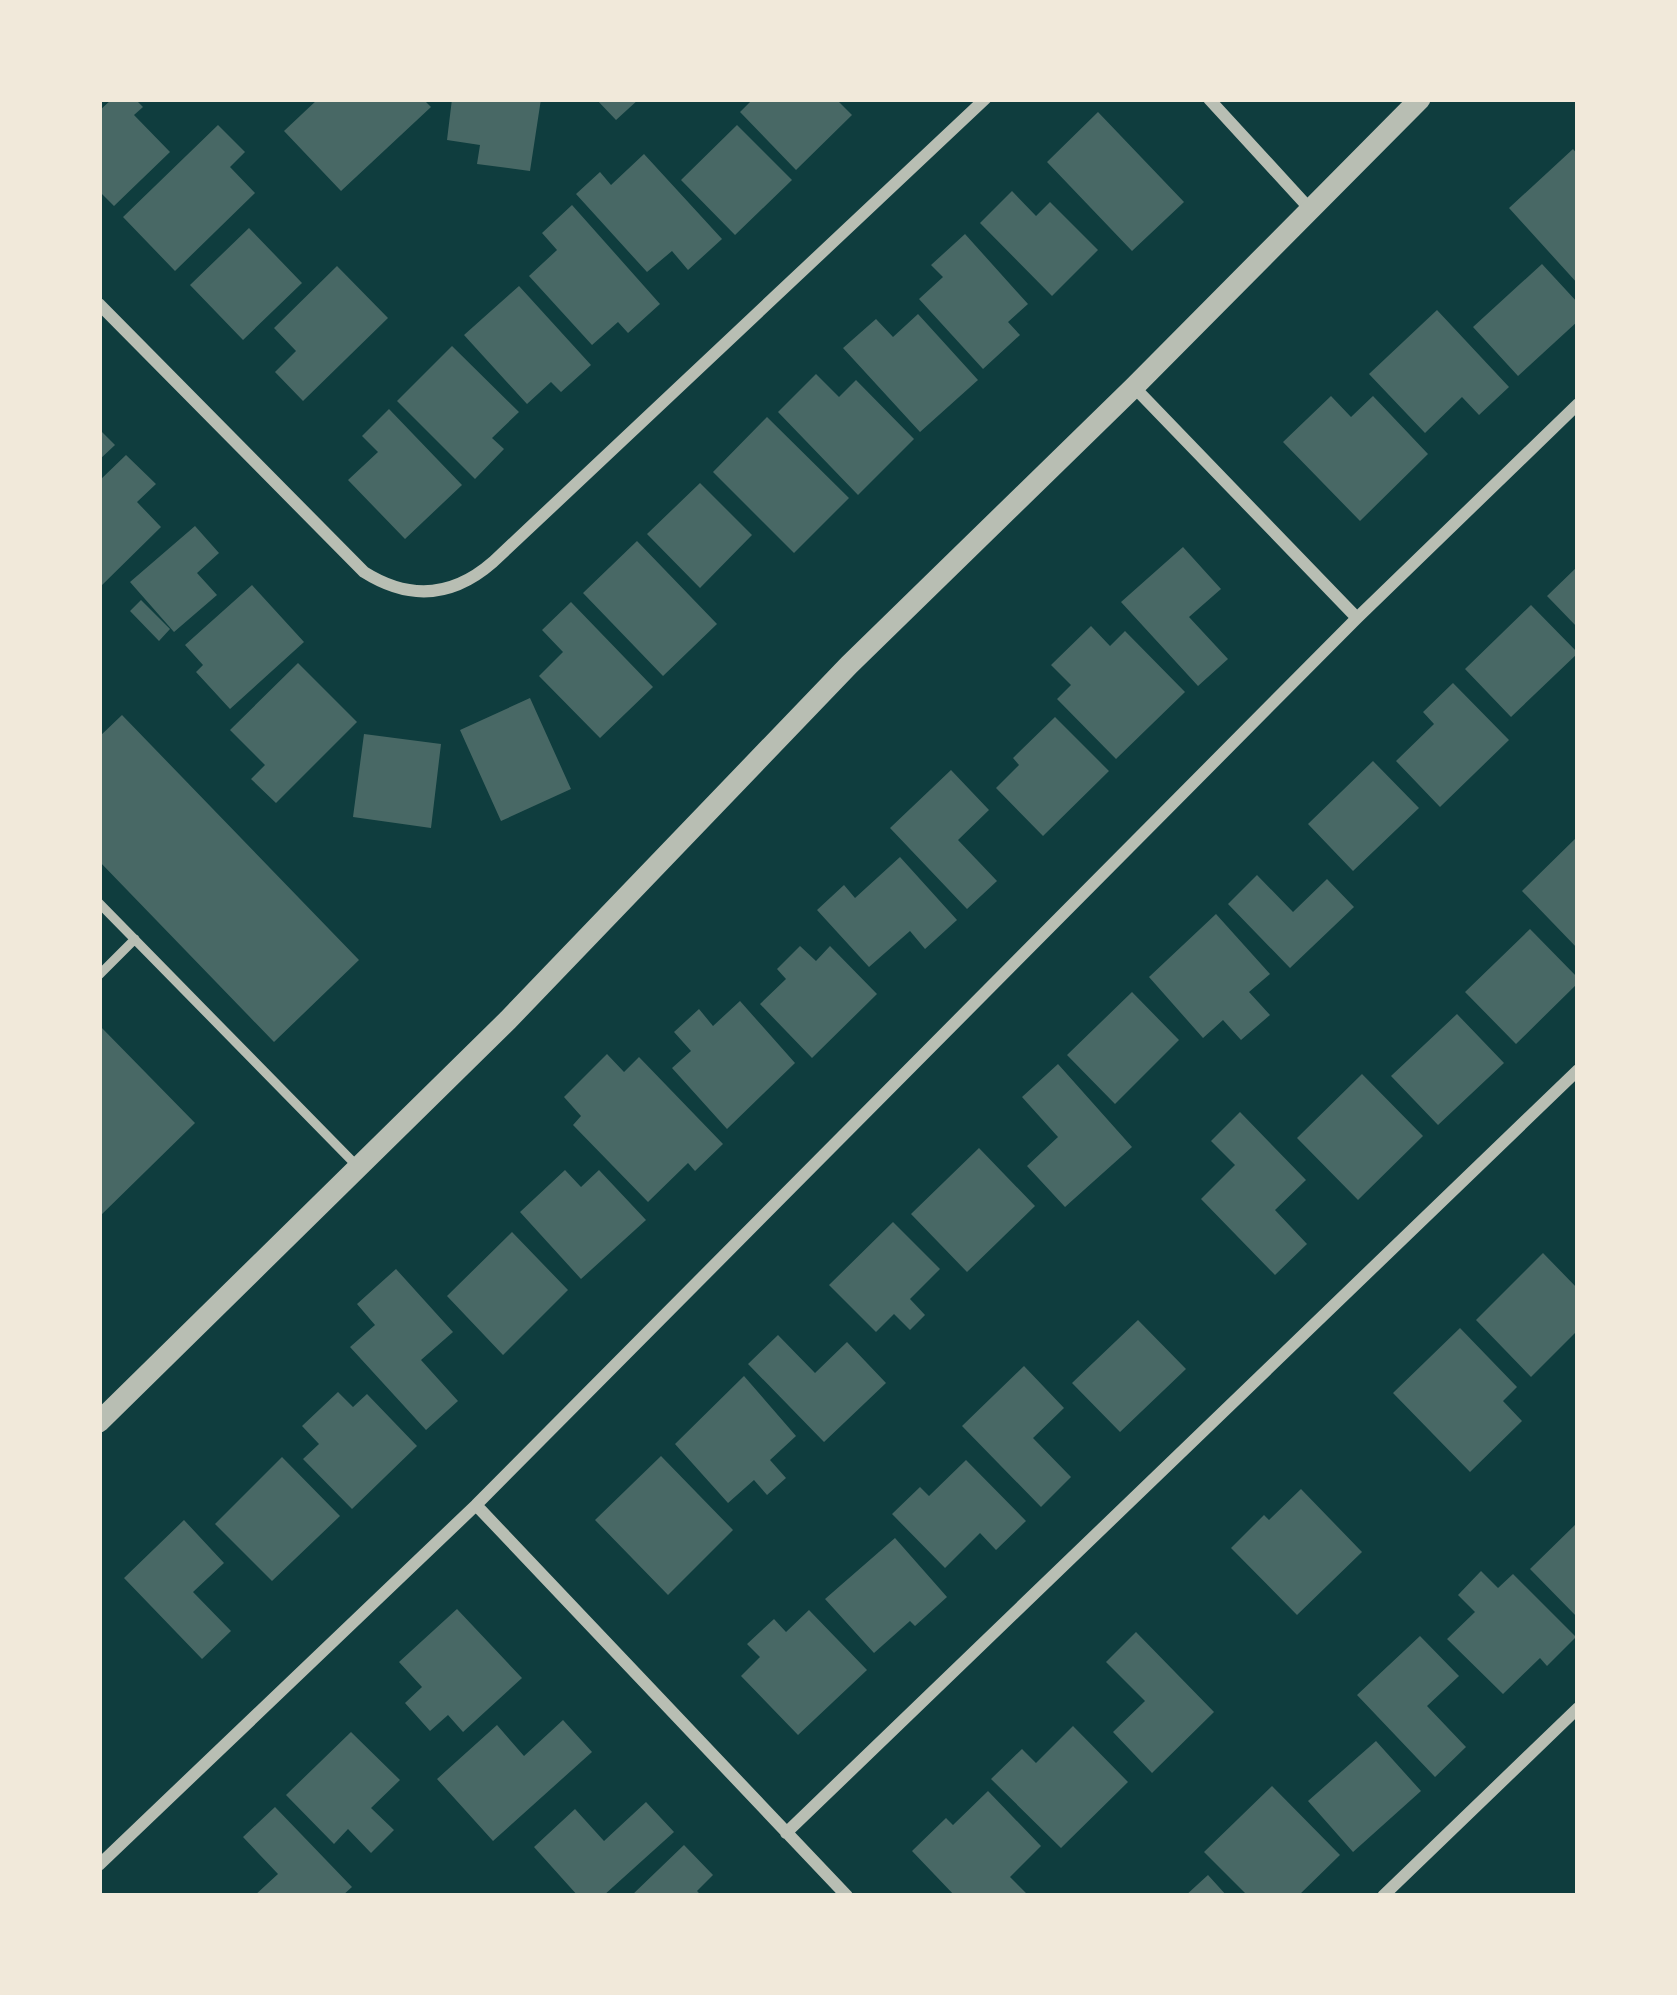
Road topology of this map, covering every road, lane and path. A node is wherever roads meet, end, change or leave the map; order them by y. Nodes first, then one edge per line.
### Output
1 (985, 99) edge
2 (1209, 99) edge
3 (1420, 99) edge
4 (1309, 208) junction
5 (99, 304) edge
6 (1134, 387) junction
7 (1578, 404) edge
8 (1357, 618) junction
9 (99, 903) edge
10 (135, 939) junction
11 (99, 975) edge
12 (1578, 1070) edge
13 (358, 1167) junction
14 (99, 1420) edge
15 (476, 1505) junction
16 (1578, 1708) edge
17 (786, 1832) junction
18 (99, 1865) edge
19 (847, 1896) edge
20 (1383, 1896) edge

1 - 5 street
2 - 4 street
3 - 4 street
4 - 6 street
6 - 8 street
6 - 13 street
7 - 8 street
8 - 15 street
9 - 10 lane
10 - 11 lane
10 - 13 lane
12 - 17 street
13 - 14 street
15 - 17 street
15 - 18 street
16 - 20 street
17 - 19 street

